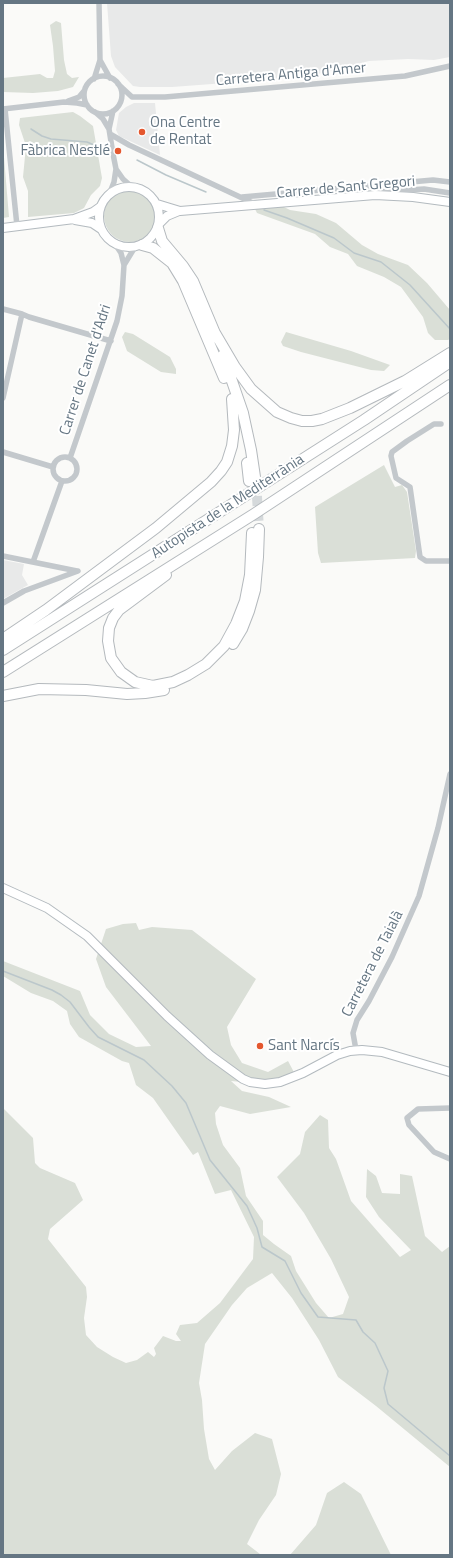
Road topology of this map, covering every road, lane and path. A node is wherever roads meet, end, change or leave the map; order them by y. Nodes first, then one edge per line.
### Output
1 (99, 3) edge
2 (100, 60) junction
3 (450, 66) edge
4 (110, 78) junction
5 (94, 79) junction
6 (118, 84) junction
7 (85, 89) junction
8 (132, 97) junction
9 (64, 102) junction
10 (120, 104) junction
11 (87, 105) junction
12 (4, 109) edge
13 (113, 111) junction
14 (95, 112) junction
15 (109, 132) junction
16 (116, 170) junction
17 (450, 182) edge
18 (132, 187) junction
19 (450, 193) edge
20 (109, 194) junction
21 (354, 196) junction
22 (242, 197) junction
23 (450, 202) edge
24 (157, 204) junction
25 (256, 204) junction
26 (100, 207) junction
27 (180, 211) junction
28 (74, 219) junction
29 (17, 226) junction
30 (158, 226) junction
31 (3, 228) edge
32 (101, 228) junction
33 (115, 244) junction
34 (139, 246) junction
35 (124, 265) junction
36 (3, 309) edge
37 (22, 314) junction
38 (215, 333) junction
39 (111, 342) junction
40 (450, 353) edge
41 (450, 362) edge
42 (450, 385) edge
43 (3, 398) edge
44 (232, 399) junction
45 (441, 424) dead end
46 (3, 452) edge
47 (70, 458) junction
48 (53, 467) junction
49 (62, 480) junction
50 (221, 534) junction
51 (3, 556) edge
52 (450, 561) edge
53 (33, 562) junction
54 (3, 603) edge
55 (3, 639) edge
56 (3, 650) edge
57 (3, 672) edge
58 (3, 696) edge
59 (450, 774) edge
60 (3, 888) edge
61 (356, 1050) junction
62 (450, 1072) edge
63 (450, 1108) edge
64 (450, 1160) edge

1 - 2 street
2 - 4 street
2 - 5 street
3 - 8 street, Carretera Antiga d'Amer
4 - 5 street
4 - 6 street
5 - 7 street
6 - 8 street
6 - 10 street
7 - 9 street
7 - 11 street
8 - 10 street
9 - 11 street
9 - 12 street
10 - 13 street
11 - 14 street
12 - 29 street
13 - 14 street
13 - 15 street
14 - 15 street
15 - 16 street
15 - 22 street
16 - 18 street
16 - 20 street
17 - 22 street, Carrer de Sant Gregori
18 - 20 main road
18 - 24 main road
19 - 21 street, Carrer de Sant Gregori
20 - 26 main road
21 - 23 main road, Carrer de Sant Gregori
21 - 25 main road, Carrer de Sant Gregori
22 - 25 street
24 - 27 main road, Carrer de Sant Gregori
24 - 30 main road
25 - 27 main road, Carrer de Sant Gregori
26 - 28 main road
26 - 32 main road
27 - 30 main road, Carrer de Sant Gregori
28 - 29 main road
28 - 32 main road
29 - 31 main road
30 - 34 main road
30 - 38 highway
32 - 33 main road
33 - 34 main road
33 - 35 street, Carrer de Canet d'Adri
34 - 35 street, Carrer de Canet d'Adri
34 - 44 highway
35 - 39 street, Carrer de Canet d'Adri
36 - 37 street
37 - 39 street
37 - 43 street
38 - 40 highway
38 - 44 highway
39 - 47 street, Carrer de Canet d'Adri
41 - 56 highway, Autopista de la Mediterrània
42 - 50 highway, Autopista de la Mediterrània
44 - 55 highway
45 - 52 street
46 - 48 street
47 - 48 street
47 - 49 street
48 - 49 street
49 - 53 street
50 - 57 highway, Autopista de la Mediterrània
50 - 58 highway
51 - 53 street
53 - 54 street
59 - 61 street, Carretera de Taialà
60 - 61 main road
61 - 62 main road
63 - 64 street

